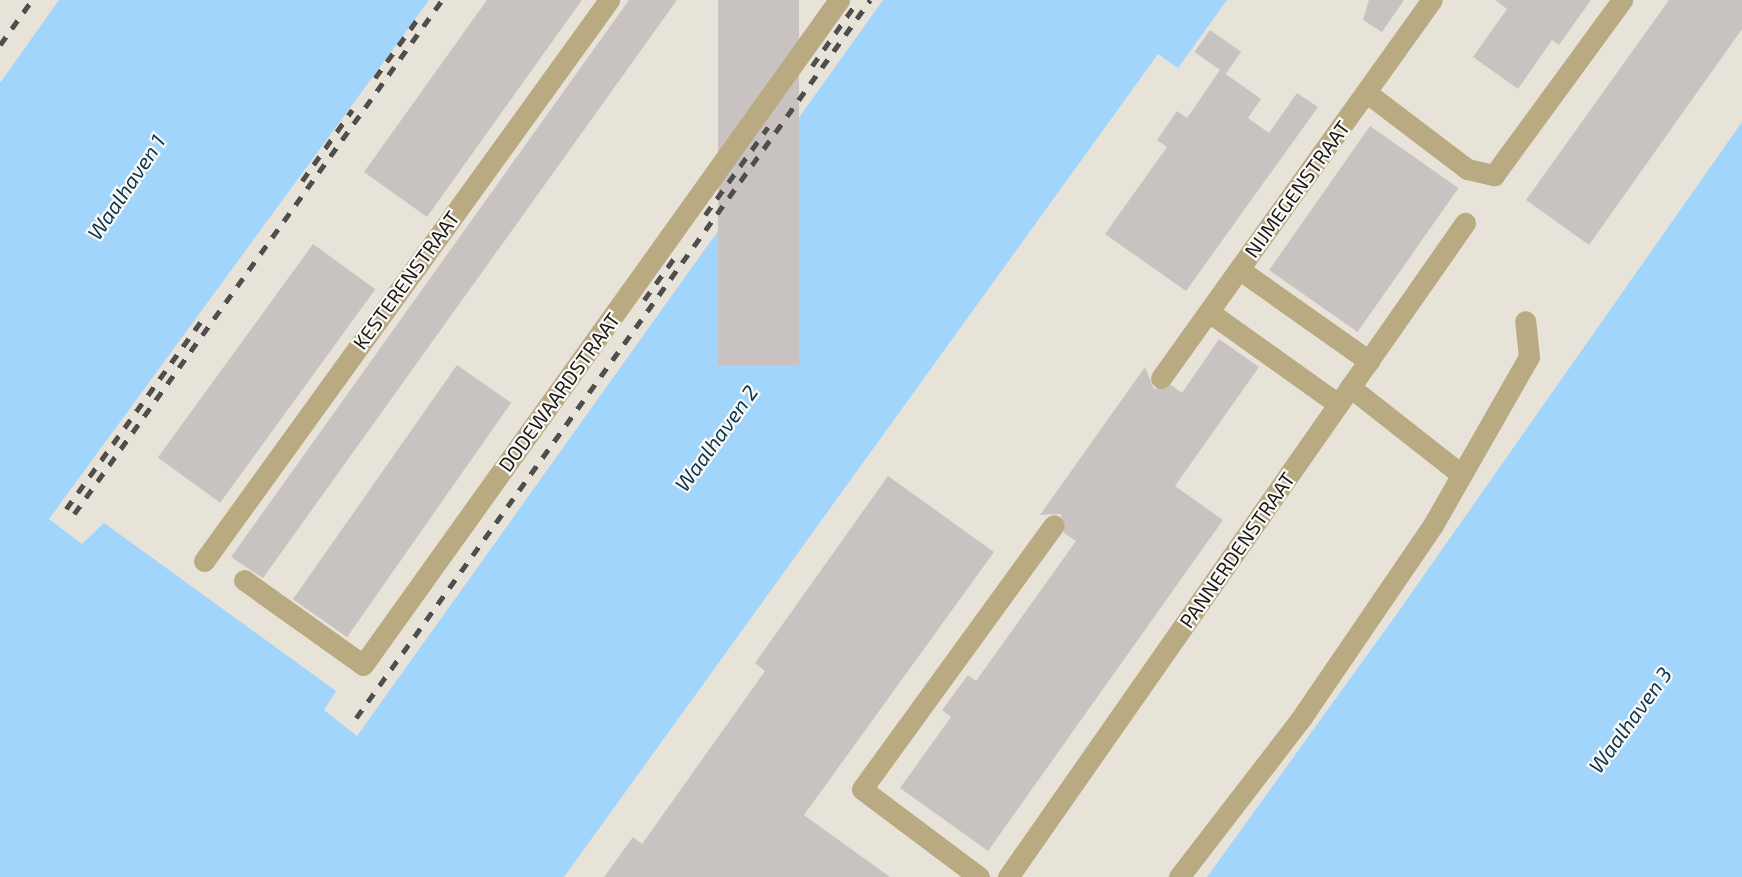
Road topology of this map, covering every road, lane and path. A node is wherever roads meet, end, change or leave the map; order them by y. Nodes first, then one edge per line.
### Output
1 (609, 0) edge
2 (839, 0) edge
3 (1432, 0) edge
4 (1622, 0) edge
5 (1367, 93) junction
6 (1465, 223) dead end
7 (1239, 270) junction
8 (1209, 312) junction
9 (1525, 321) dead end
10 (1369, 361) junction
11 (1161, 378) dead end
12 (1344, 396) junction
13 (1462, 475) junction
14 (1054, 525) dead end
15 (204, 561) dead end
16 (244, 580) dead end
17 (979, 877) edge
18 (1008, 877) edge
19 (1179, 877) edge

1 - 15 street, KESTERENSTRAAT
2 - 16 street, DODEWAARDSTRAAT
3 - 5 street, NIJMEGENSTRAAT
4 - 5 street
5 - 7 street, NIJMEGENSTRAAT
6 - 10 street, PANNERDENSTRAAT
7 - 8 street, NIJMEGENSTRAAT
7 - 10 street
8 - 11 street, NIJMEGENSTRAAT
8 - 12 street
9 - 13 street
10 - 12 street, PANNERDENSTRAAT
12 - 13 street
12 - 18 street, PANNERDENSTRAAT
13 - 19 street
14 - 17 street

